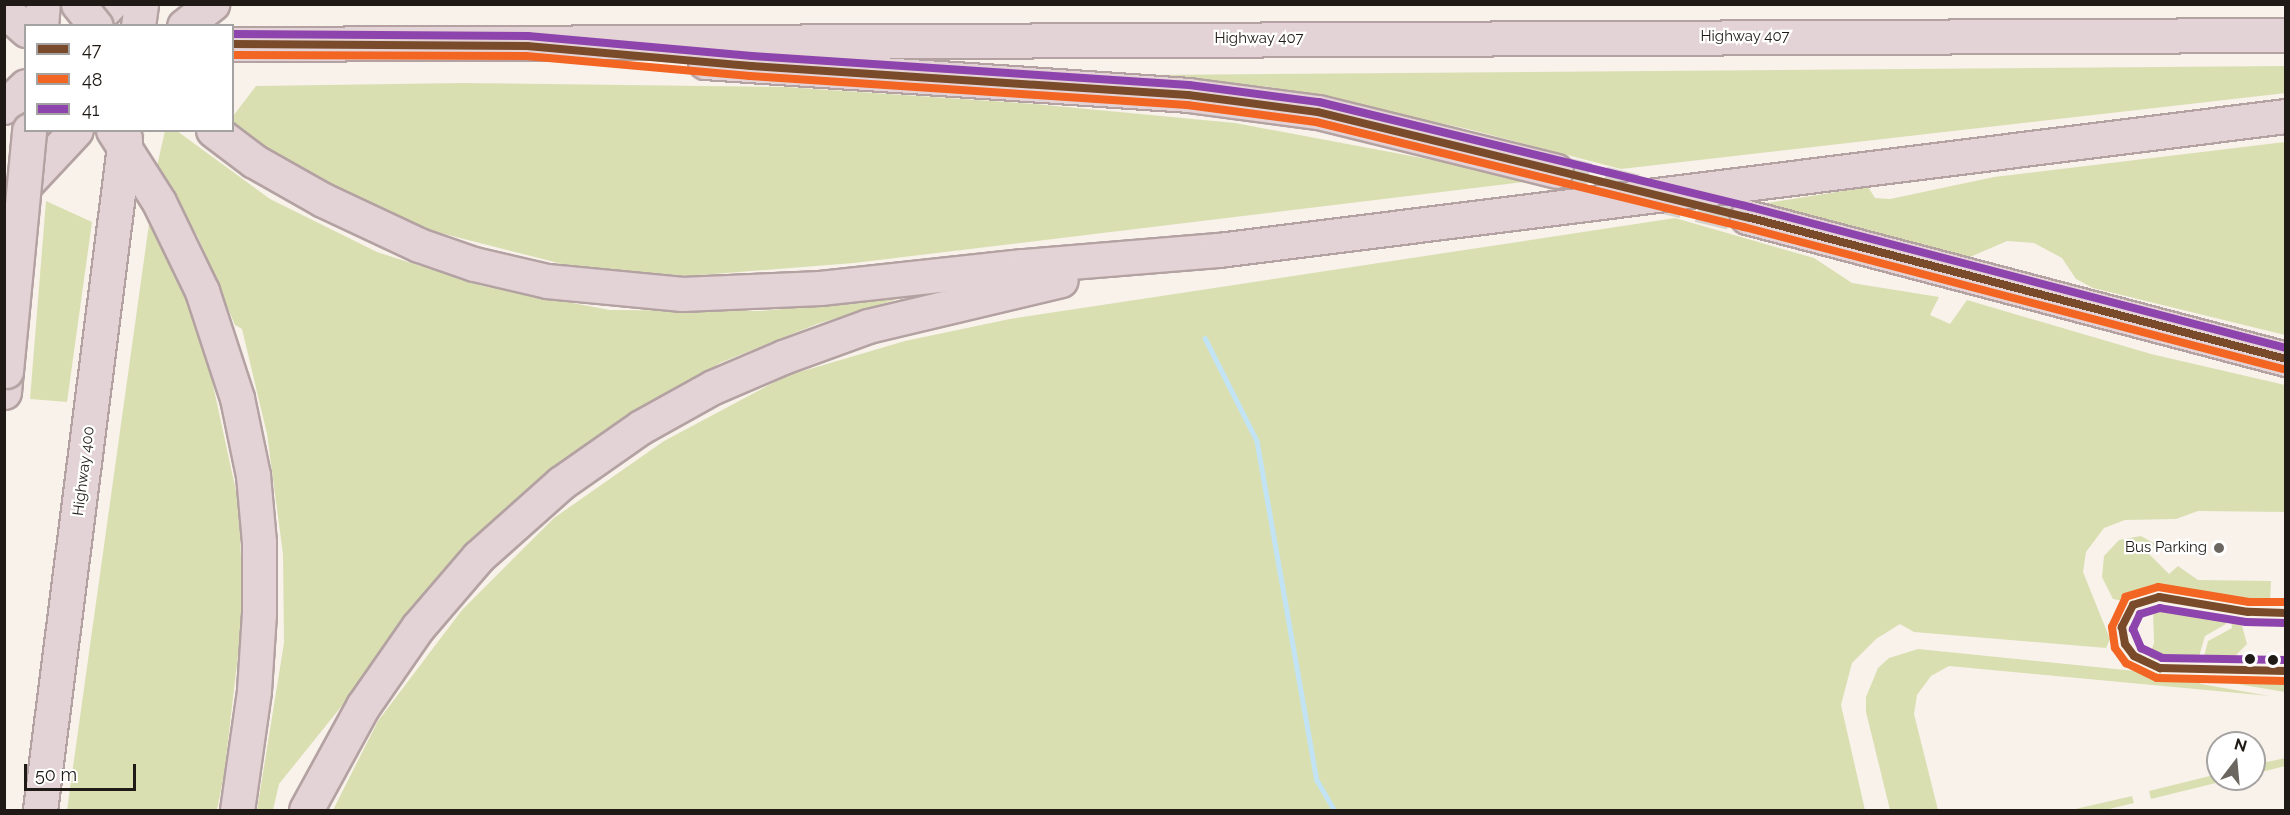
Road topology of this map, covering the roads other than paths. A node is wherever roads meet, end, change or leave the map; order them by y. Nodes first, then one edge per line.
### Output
1 (43, 4) edge
2 (78, 4) edge
3 (110, 4) edge
4 (141, 4) edge
5 (212, 4) edge
6 (4, 10) edge
7 (41, 24) edge
8 (90, 24) edge
9 (94, 24) edge
10 (138, 24) edge
11 (187, 24) edge
12 (24, 28) edge
13 (2286, 35) edge
14 (234, 44) edge
15 (4, 45) edge
16 (24, 45) edge
17 (527, 46) junction
18 (24, 88) edge
19 (4, 107) edge
20 (2286, 116) edge
21 (29, 132) edge
22 (74, 132) edge
23 (114, 132) edge
24 (126, 132) edge
25 (216, 132) edge
26 (1556, 171) tunnel mouth
27 (4, 212) edge
28 (1748, 217) tunnel mouth
29 (1219, 250) junction
30 (2286, 359) edge
31 (5, 381) edge
32 (40, 810) edge
33 (237, 810) edge
34 (306, 810) edge

1 - 7 highway
2 - 9 highway, bridge
3 - 8 highway
4 - 10 highway
5 - 11 highway
6 - 12 highway
13 - 17 highway, Highway 407
14 - 17 highway, Highway 407
15 - 16 highway
17 - 26 highway
18 - 19 highway
20 - 29 highway
21 - 31 highway, bridge
22 - 27 highway
23 - 33 highway
24 - 32 highway, Highway 400
25 - 29 highway
28 - 30 highway
29 - 34 highway

